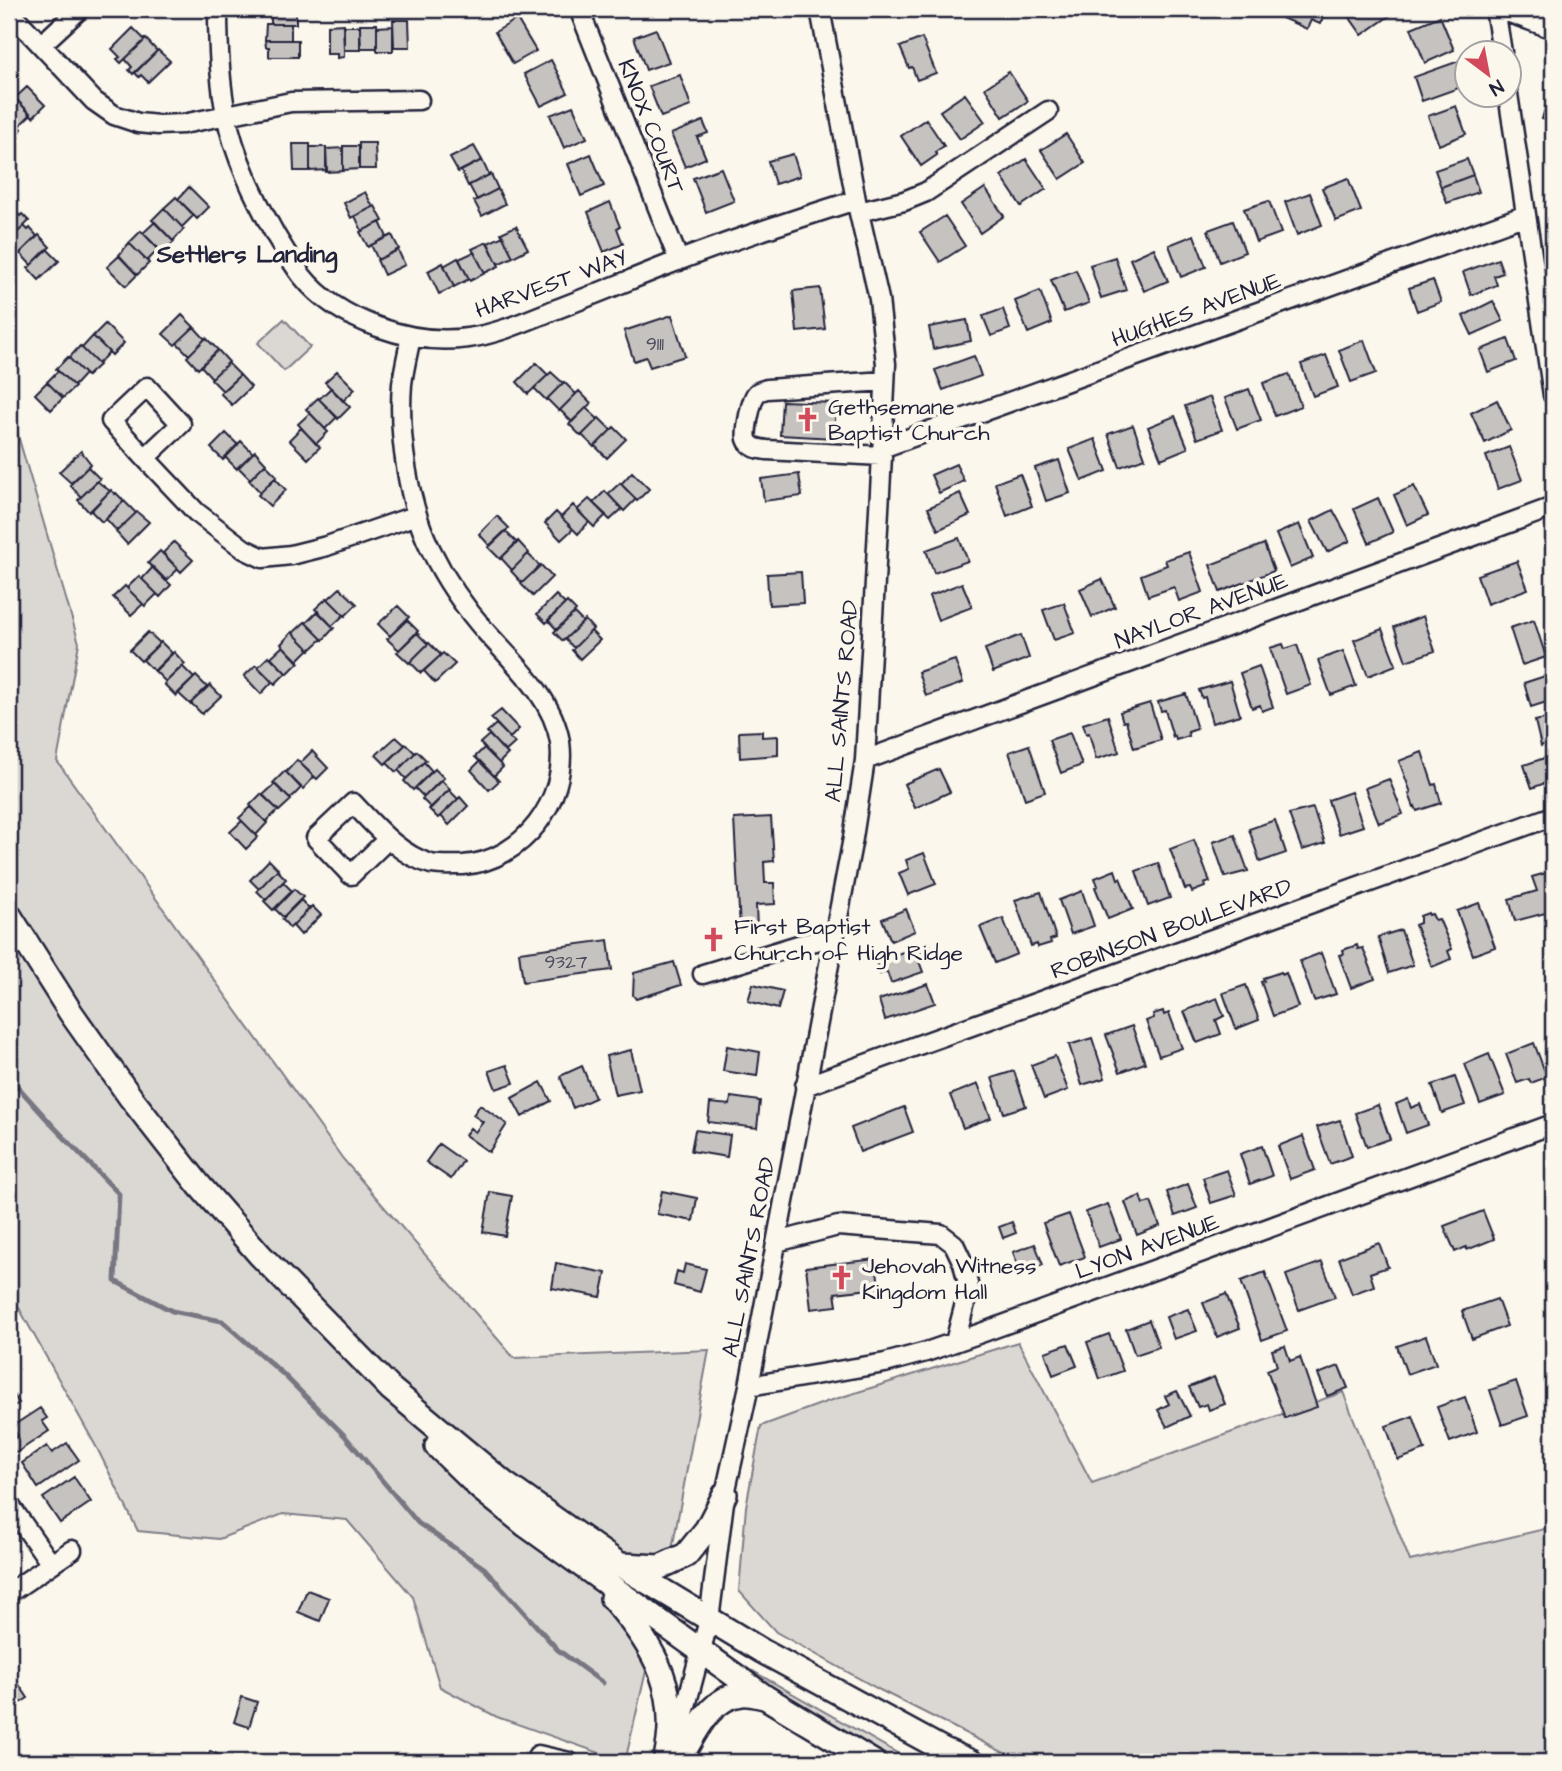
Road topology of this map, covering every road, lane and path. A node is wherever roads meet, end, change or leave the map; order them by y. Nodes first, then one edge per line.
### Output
1 (13, 9) edge
2 (80, 9) edge
3 (218, 9) edge
4 (579, 9) edge
5 (820, 9) edge
6 (1497, 9) edge
7 (1553, 29) edge
8 (1500, 38) edge
9 (41, 45) junction
10 (419, 100) dead end
11 (1510, 108) edge
12 (1048, 111) dead end
13 (226, 115) junction
14 (858, 206) junction
15 (1526, 215) junction
16 (679, 261) junction
17 (411, 337) junction
18 (885, 381) junction
19 (1553, 395) edge
20 (882, 452) junction
21 (145, 458) dead end
22 (1553, 507) edge
23 (417, 515) junction
24 (865, 760) junction
25 (1553, 816) edge
26 (388, 839) dead end
27 (9, 915) edge
28 (834, 937) junction
29 (703, 974) dead end
30 (805, 1086) junction
31 (1553, 1124) edge
32 (776, 1241) junction
33 (955, 1342) junction
34 (749, 1386) junction
35 (391, 1389) junction
36 (725, 1494) junction
37 (9, 1504) edge
38 (527, 1526) junction
39 (72, 1550) dead end
40 (51, 1564) junction
41 (620, 1565) junction
42 (9, 1593) edge
43 (709, 1620) junction
44 (701, 1651) junction
45 (765, 1697) junction
46 (536, 1762) edge
47 (569, 1762) edge
48 (667, 1762) edge
49 (678, 1762) edge
50 (873, 1762) edge
51 (971, 1762) edge

1 - 9 street
2 - 9 street
3 - 13 street, HARVEST WAY
4 - 16 street, KNOX COURT
5 - 14 street, ALL SAINTS ROAD
6 - 7 street
6 - 8 street
9 - 13 street
10 - 13 street
11 - 15 street
12 - 14 street, HARVEST WAY
13 - 17 street, HARVEST WAY
14 - 16 street, HARVEST WAY
14 - 18 street, ALL SAINTS ROAD
15 - 19 street
15 - 20 street, HUGHES AVENUE
16 - 17 street, HARVEST WAY
17 - 23 street
18 - 20 street, ALL SAINTS ROAD
18 - 20 street
20 - 24 street, ALL SAINTS ROAD
21 - 23 street
22 - 24 street, NAYLOR AVENUE
23 - 26 street
24 - 28 street, ALL SAINTS ROAD
25 - 30 street, ROBINSON BOULEVARD
27 - 35 main road
28 - 29 street
28 - 30 street, ALL SAINTS ROAD
30 - 32 street, ALL SAINTS ROAD
31 - 33 street, LYON AVENUE
32 - 33 street
32 - 34 street, ALL SAINTS ROAD
33 - 34 street, LYON AVENUE
34 - 36 street, ALL SAINTS ROAD
35 - 38 main road
35 - 41 main road
36 - 41 main road
36 - 43 street, ALL SAINTS ROAD
37 - 40 street
38 - 44 main road
38 - 48 main road
39 - 40 street
40 - 42 street
41 - 43 main road
43 - 44 street, ALL SAINTS ROAD
43 - 51 main road
44 - 45 main road
44 - 48 street, ALL SAINTS ROAD
45 - 49 main road
45 - 50 main road
46 - 47 street

